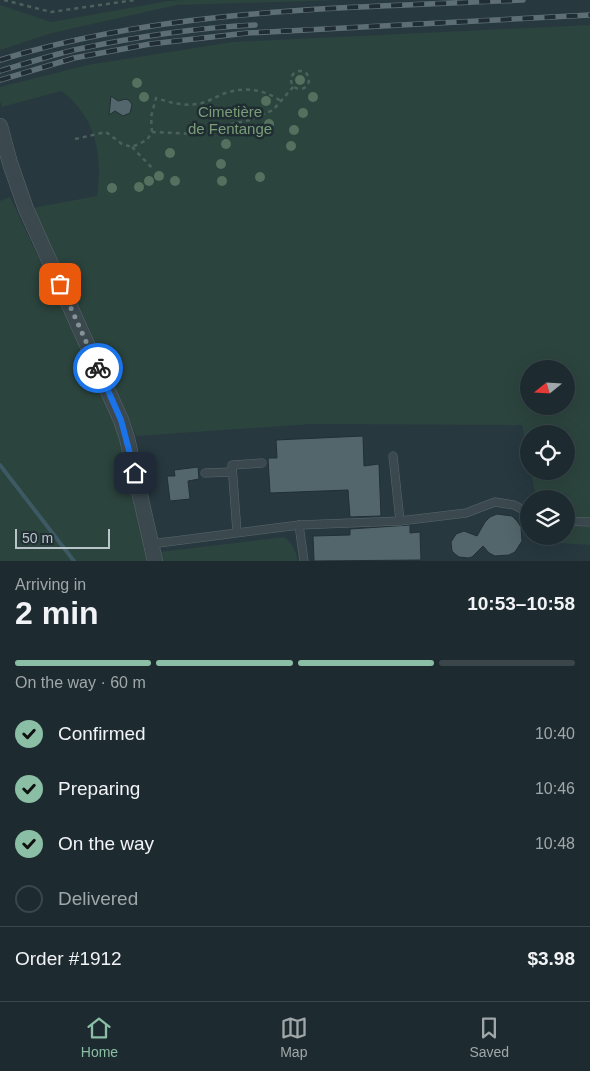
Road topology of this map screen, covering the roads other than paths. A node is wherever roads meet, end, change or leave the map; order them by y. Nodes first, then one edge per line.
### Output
1 (0, 126) edge
2 (394, 456) dead end
3 (262, 463) dead end
4 (232, 472) junction
5 (206, 473) dead end
6 (520, 508) edge
7 (400, 521) junction
8 (575, 521) edge
9 (590, 522) edge
10 (299, 525) junction
11 (237, 532) junction
12 (152, 544) junction
13 (155, 561) edge
14 (304, 561) edge

1 - 12 street
2 - 7 lane
3 - 4 lane
4 - 5 lane
4 - 11 lane
6 - 7 lane
7 - 10 lane
8 - 9 lane
10 - 11 lane
10 - 14 lane
11 - 12 lane
12 - 13 street

